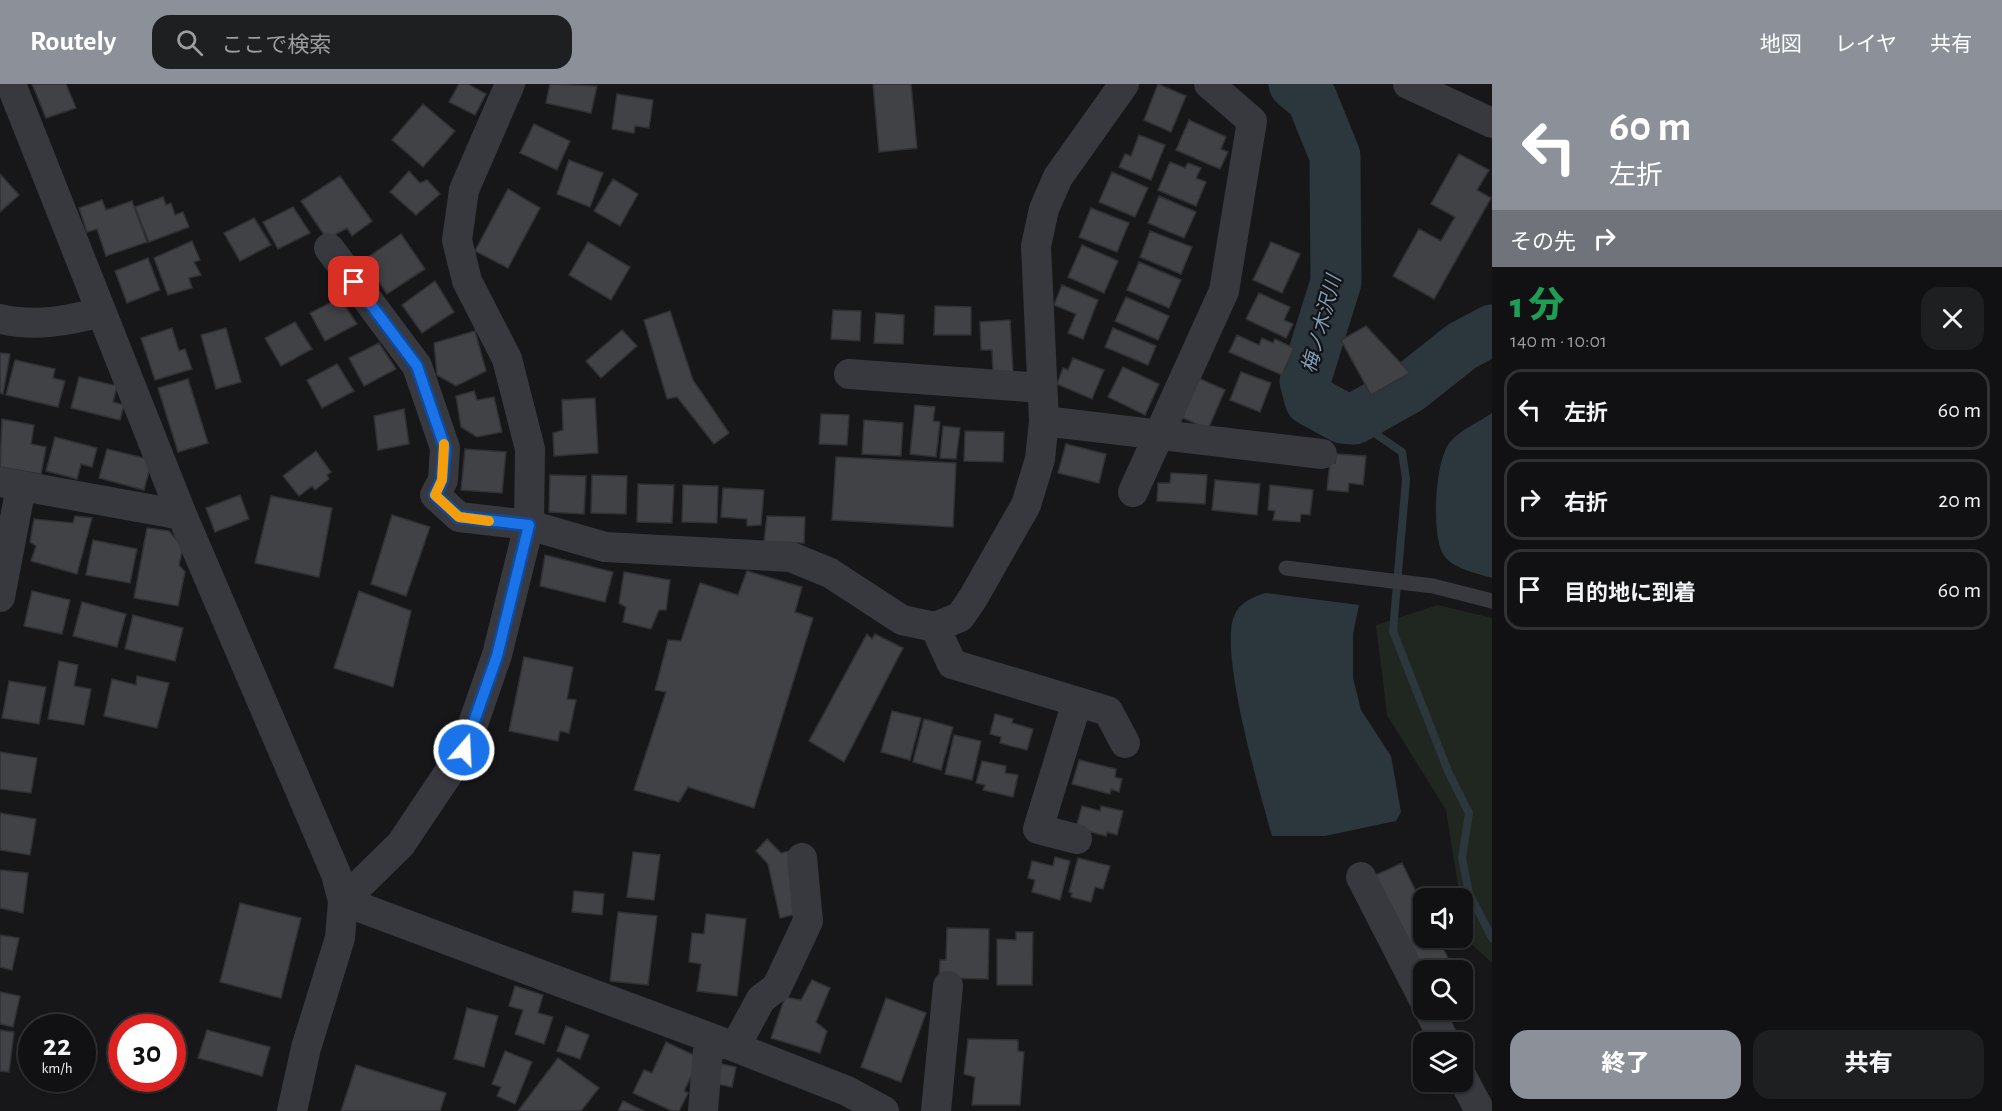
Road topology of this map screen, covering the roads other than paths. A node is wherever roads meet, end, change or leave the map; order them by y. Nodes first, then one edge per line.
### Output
1 (11, 84) edge
2 (510, 84) edge
3 (1125, 84) edge
4 (1209, 84) edge
5 (1408, 84) edge
6 (1492, 123) edge
7 (329, 248) dead end
8 (101, 312) junction
9 (0, 319) edge
10 (849, 374) dead end
11 (1042, 388) junction
12 (1044, 421) junction
13 (1159, 434) junction
14 (1322, 454) dead end
15 (11, 485) edge
16 (1133, 492) dead end
17 (182, 515) junction
18 (529, 525) junction
19 (1287, 568) dead end
20 (0, 597) edge
21 (1492, 601) edge
22 (935, 627) junction
23 (1077, 702) junction
24 (1125, 743) dead end
25 (1077, 839) dead end
26 (802, 858) dead end
27 (1361, 877) dead end
28 (343, 901) junction
29 (1413, 979) edge
30 (948, 986) dead end
31 (722, 1043) junction
32 (1470, 1092) edge
33 (292, 1111) edge
34 (703, 1111) edge
35 (884, 1111) edge
36 (936, 1111) edge
37 (1480, 1111) edge

1 - 8 street
2 - 18 street
3 - 11 street
4 - 13 street
5 - 6 street
7 - 18 street
8 - 9 street
8 - 17 street
10 - 11 street
11 - 12 street
12 - 13 street
12 - 22 street
13 - 14 street
13 - 16 street
15 - 17 street
15 - 20 street
17 - 28 street
18 - 22 street
18 - 28 street
19 - 21 lane
22 - 23 street
23 - 24 street
23 - 25 street
26 - 31 street
27 - 29 street
28 - 31 street
28 - 33 street
30 - 36 street
31 - 34 street
31 - 35 street
32 - 37 street

